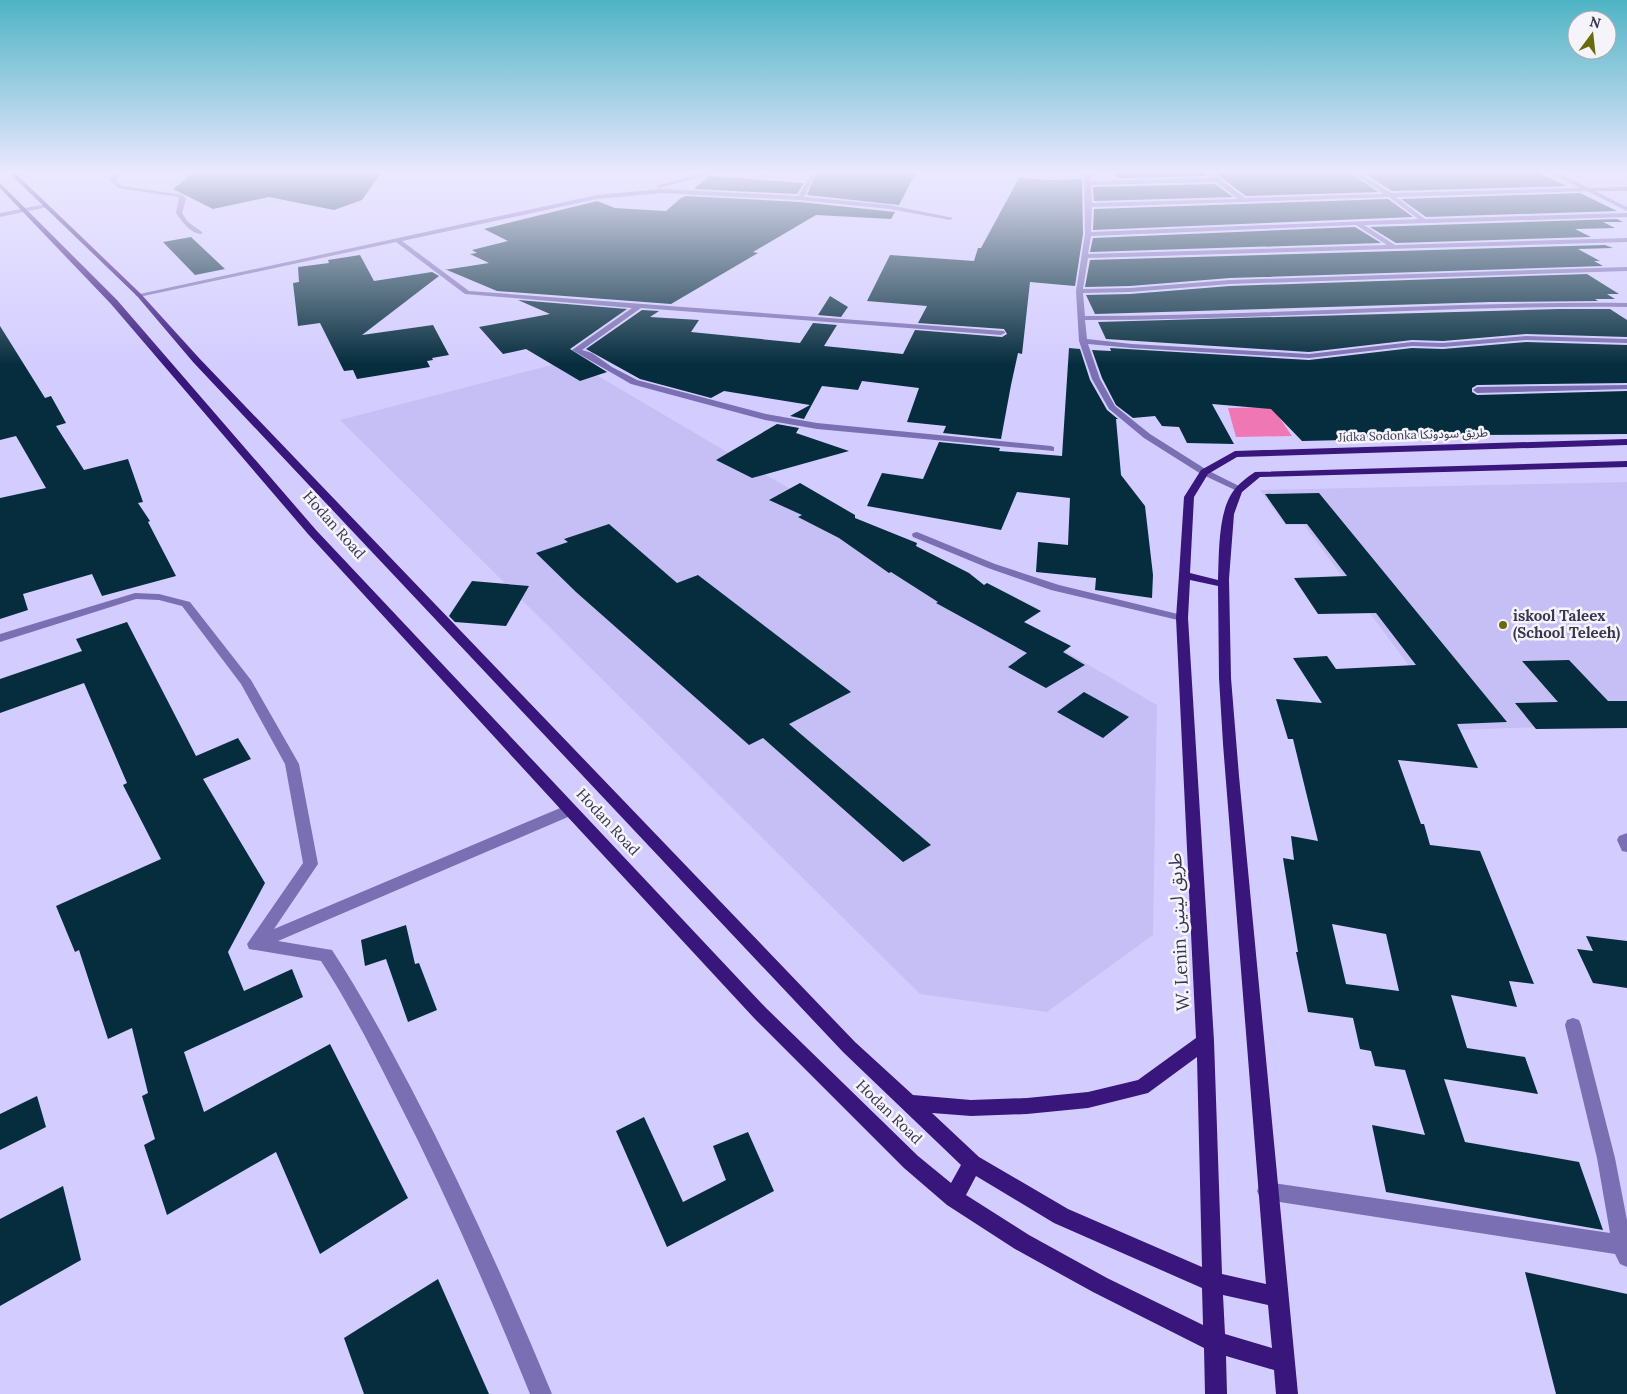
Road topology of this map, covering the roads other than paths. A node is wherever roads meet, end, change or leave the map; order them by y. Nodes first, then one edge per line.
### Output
1 (50, 235) edge
2 (76, 235) edge
3 (426, 235) edge
4 (1088, 235) edge
5 (1375, 235) edge
6 (1627, 240) edge
7 (399, 241) junction
8 (1394, 247) junction
9 (1084, 256) junction
10 (1627, 269) edge
11 (1079, 291) junction
12 (139, 295) junction
13 (1627, 305) edge
14 (639, 306) junction
15 (1081, 318) junction
16 (1001, 333) dead end
17 (1083, 341) junction
18 (1627, 341) edge
19 (1627, 387) edge
20 (1477, 390) dead end
21 (1626, 442) edge
22 (1051, 448) dead end
23 (1627, 464) edge
24 (1204, 472) junction
25 (1238, 488) junction
26 (917, 535) dead end
27 (1184, 575) junction
28 (1222, 584) junction
29 (1182, 618) junction
30 (0, 638) edge
31 (570, 810) junction
32 (1627, 838) edge
33 (1627, 847) edge
34 (255, 944) junction
35 (1573, 1025) dead end
36 (1205, 1041) junction
37 (908, 1103) junction
38 (972, 1163) junction
39 (1267, 1191) junction
40 (954, 1198) junction
41 (1625, 1250) edge
42 (1212, 1282) junction
43 (1277, 1297) junction
44 (1214, 1342) junction
45 (1283, 1362) junction
46 (541, 1394) edge
47 (1216, 1394) edge
48 (1286, 1394) edge

1 - 31 main road, Hodan Road
2 - 12 main road, Hodan Road
3 - 7 street
4 - 9 street
5 - 8 street
6 - 8 street
7 - 12 street
7 - 14 street
8 - 9 street
9 - 11 street
10 - 11 street
11 - 15 street
12 - 37 main road, Hodan Road
13 - 15 street
14 - 16 street
14 - 22 street
15 - 17 street
17 - 18 street
17 - 24 street
19 - 20 street
21 - 24 main road, Jidka Sodonka طريق سودونكا
23 - 25 main road
24 - 25 street
24 - 27 main road, W. Lenin طريق لينين
25 - 28 main road
26 - 29 street
27 - 28 main road
27 - 29 main road, W. Lenin طريق لينين
28 - 39 main road
29 - 36 main road, W. Lenin طريق لينين
30 - 34 street
31 - 34 street
31 - 40 main road, Hodan Road
32 - 33 street
34 - 46 street
35 - 41 street
36 - 37 main road
36 - 42 main road, W. Lenin طريق لينين
37 - 38 main road, Hodan Road
38 - 40 main road
38 - 42 main road, Hodan Road
39 - 41 street
39 - 43 main road
40 - 44 main road, Hodan Road
42 - 43 main road, Hodan Road
42 - 44 main road, W. Lenin طريق لينين
43 - 45 main road
44 - 45 main road, Hodan Road
44 - 47 main road, W. Lenin طريق لينين
45 - 48 main road

